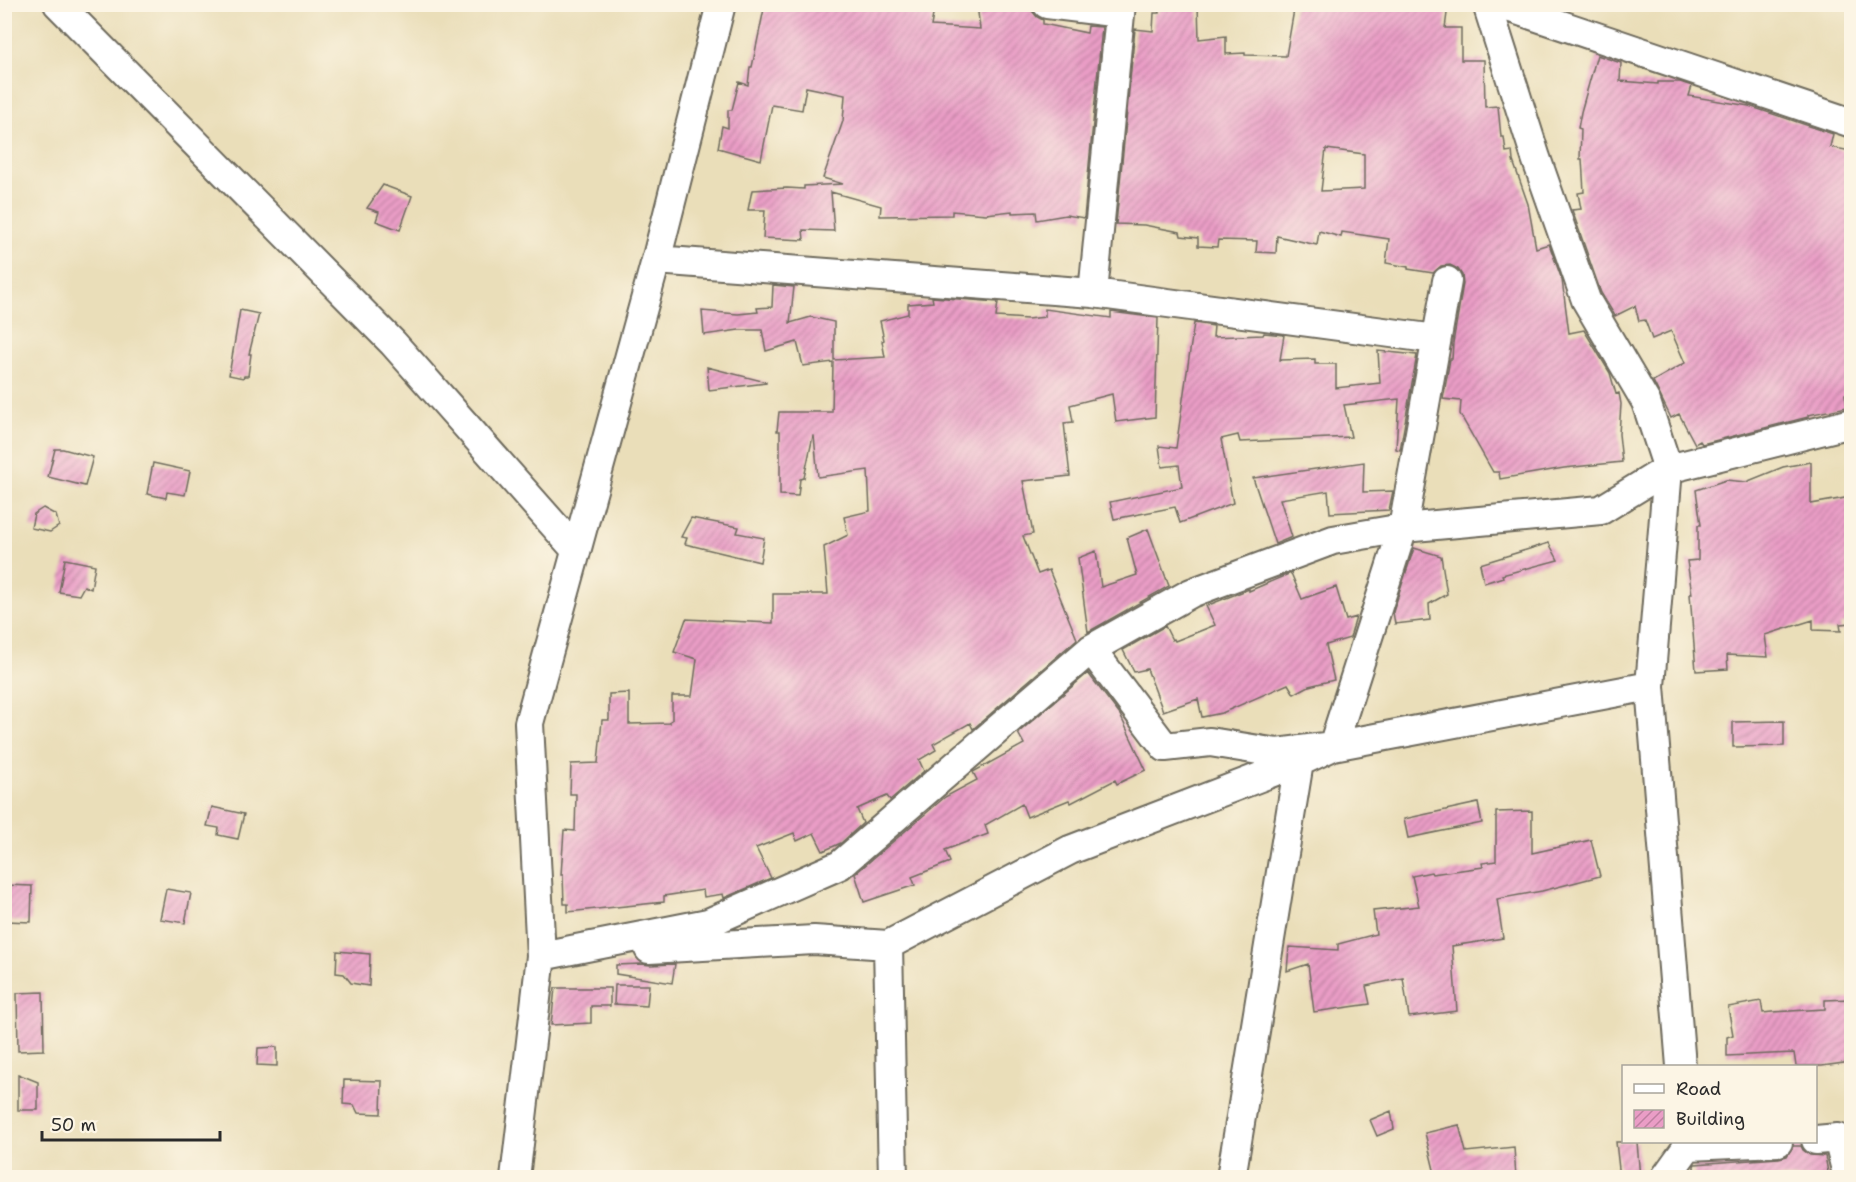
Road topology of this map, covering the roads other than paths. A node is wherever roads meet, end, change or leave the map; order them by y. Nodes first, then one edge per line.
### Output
1 (58, 4) edge
2 (721, 4) edge
3 (1047, 4) edge
4 (1487, 4) edge
5 (1499, 4) edge
6 (1120, 9) edge
7 (1851, 123) edge
8 (656, 260) junction
9 (1447, 280) dead end
10 (1093, 293) junction
11 (1437, 339) junction
12 (1851, 423) edge
13 (1668, 469) junction
14 (1403, 528) junction
15 (576, 550) junction
16 (1091, 649) junction
17 (1650, 687) junction
18 (1333, 746) junction
19 (1299, 762) junction
20 (888, 945) junction
21 (542, 956) junction
22 (1681, 1065) edge
23 (1817, 1140) edge
24 (1733, 1143) edge
25 (1688, 1144) edge
26 (515, 1178) edge
27 (893, 1178) edge
28 (1231, 1178) edge
29 (1665, 1178) edge
30 (1848, 1178) edge

1 - 15 street
2 - 8 street
3 - 6 street
4 - 13 street
5 - 7 street
6 - 10 street
8 - 10 street
8 - 15 street
9 - 11 street
10 - 11 street
11 - 14 street
12 - 13 street
13 - 14 street
13 - 17 street
14 - 16 street
14 - 18 street
15 - 21 street
16 - 18 street
16 - 21 street
17 - 18 street
17 - 22 street
18 - 19 street
19 - 20 street
19 - 28 street
20 - 21 street
20 - 27 street
21 - 26 street
23 - 30 street
24 - 25 street
25 - 29 street

